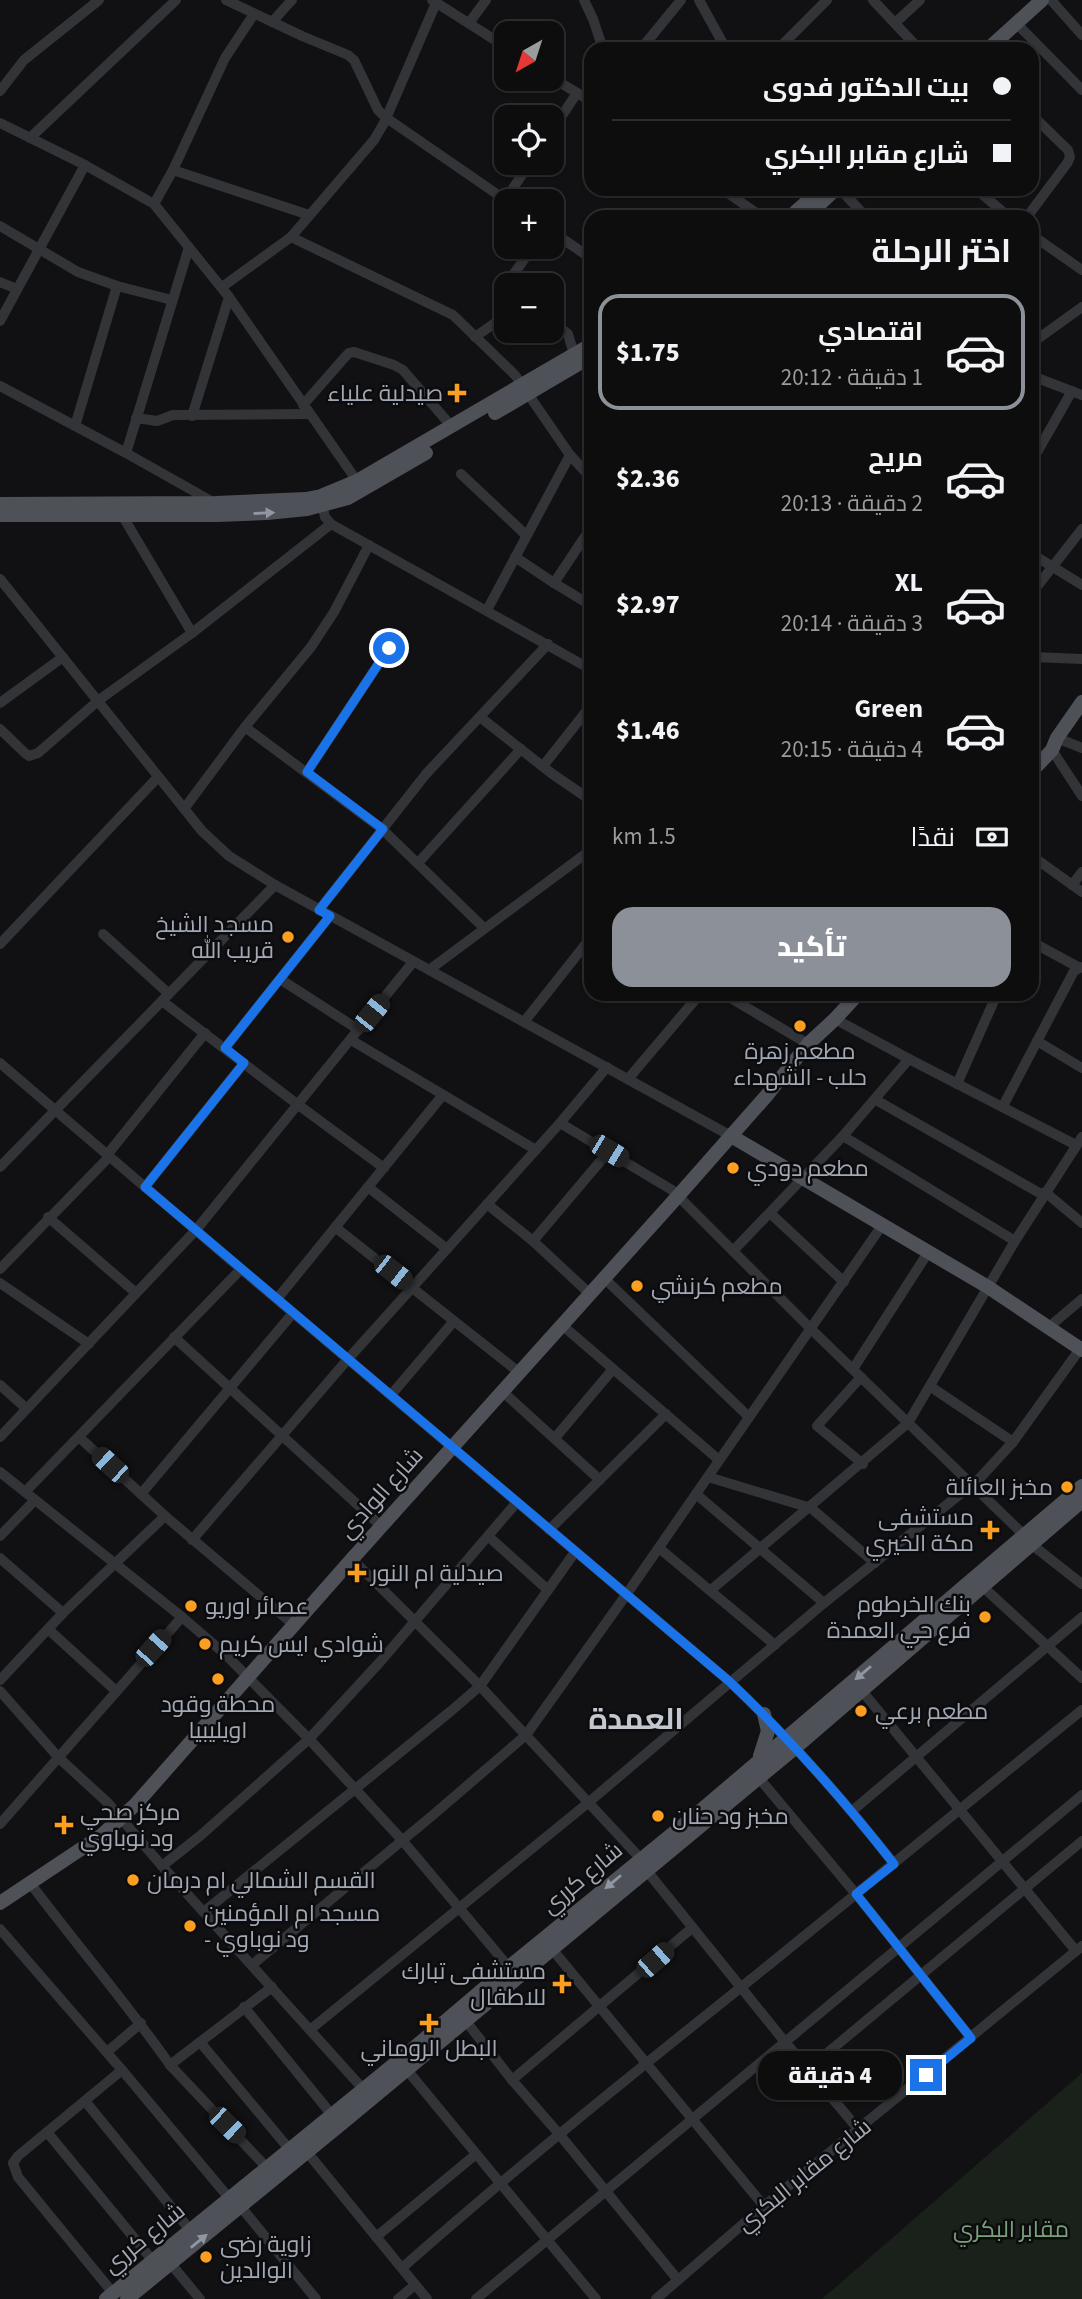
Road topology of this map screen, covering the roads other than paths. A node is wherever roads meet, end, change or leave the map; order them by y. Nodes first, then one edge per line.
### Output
1 (176, 0) edge
2 (226, 0) edge
3 (292, 0) edge
4 (486, 0) edge
5 (584, 0) edge
6 (681, 0) edge
7 (699, 0) edge
8 (827, 0) edge
9 (873, 0) edge
10 (920, 0) edge
11 (1029, 0) edge
12 (1042, 0) edge
13 (1051, 0) edge
14 (434, 1) edge
15 (93, 2) edge
16 (254, 14) junction
17 (272, 22) junction
18 (469, 23) junction
19 (895, 23) junction
20 (1017, 24) junction
21 (1082, 35) edge
22 (494, 39) edge
23 (600, 42) edge
24 (647, 42) edge
25 (722, 42) edge
26 (785, 42) edge
27 (913, 42) edge
28 (983, 42) edge
29 (996, 42) edge
30 (1035, 42) edge
31 (1039, 46) edge
32 (564, 85) edge
33 (1082, 90) edge
34 (0, 91) edge
35 (577, 93) junction
36 (584, 98) edge
37 (564, 112) edge
38 (385, 117) junction
39 (1039, 122) edge
40 (0, 123) edge
41 (30, 138) junction
42 (85, 165) junction
43 (173, 170) junction
44 (494, 193) edge
45 (732, 196) edge
46 (811, 196) edge
47 (830, 196) edge
48 (845, 196) edge
49 (984, 196) edge
50 (154, 205) junction
51 (752, 210) edge
52 (797, 210) edge
53 (814, 210) edge
54 (859, 210) edge
55 (1001, 210) edge
56 (1032, 210) edge
57 (309, 215) junction
58 (0, 226) edge
59 (291, 237) junction
60 (564, 240) edge
61 (1039, 242) edge
62 (189, 247) junction
63 (39, 249) junction
64 (584, 254) edge
65 (1082, 270) edge
66 (0, 282) edge
67 (117, 286) junction
68 (222, 287) junction
69 (16, 289) junction
70 (229, 297) junction
71 (172, 300) junction
72 (1082, 307) edge
73 (0, 321) edge
74 (494, 324) edge
75 (564, 331) edge
76 (475, 337) junction
77 (1039, 338) edge
78 (584, 348) edge
79 (574, 354) junction
80 (584, 360) edge
81 (1039, 379) edge
82 (0, 386) edge
83 (525, 390) junction
84 (1077, 393) edge
85 (306, 409) junction
86 (192, 416) junction
87 (136, 418) junction
88 (75, 426) junction
89 (452, 427) junction
90 (1039, 450) edge
91 (126, 453) junction
92 (570, 455) junction
93 (584, 470) edge
94 (461, 474) dead end
95 (357, 481) junction
96 (322, 501) junction
97 (216, 503) junction
98 (0, 505) edge
99 (0, 515) edge
100 (121, 515) junction
101 (331, 524) junction
102 (1082, 528) edge
103 (526, 535) junction
104 (584, 538) edge
105 (369, 545) junction
106 (515, 557) junction
107 (1039, 558) edge
108 (1053, 566) junction
109 (0, 579) edge
110 (554, 583) junction
111 (1039, 584) edge
112 (1082, 585) edge
113 (584, 601) edge
114 (487, 610) junction
115 (192, 633) junction
116 (548, 644) junction
117 (389, 648) dead end
118 (63, 657) junction
119 (1039, 657) edge
120 (1082, 660) edge
121 (584, 665) edge
122 (99, 700) junction
123 (1082, 702) edge
124 (0, 703) edge
125 (584, 714) edge
126 (480, 716) junction
127 (245, 727) junction
128 (0, 730) edge
129 (1054, 744) junction
130 (1082, 748) edge
131 (521, 749) junction
132 (1039, 761) edge
133 (543, 766) junction
134 (307, 772) junction
135 (158, 777) junction
136 (584, 795) edge
137 (1082, 796) edge
138 (184, 809) junction
139 (383, 829) junction
140 (584, 855) edge
141 (1039, 861) edge
142 (418, 863) junction
143 (1082, 872) edge
144 (1072, 884) junction
145 (275, 885) junction
146 (1082, 892) edge
147 (319, 910) junction
148 (330, 916) junction
149 (484, 928) junction
150 (103, 934) dead end
151 (0, 944) edge
152 (584, 946) edge
153 (1039, 946) edge
154 (413, 962) junction
155 (1080, 967) edge
156 (429, 970) junction
157 (281, 979) junction
158 (166, 997) junction
159 (694, 1001) edge
160 (736, 1001) edge
161 (852, 1001) edge
162 (995, 1001) edge
163 (835, 1019) junction
164 (524, 1022) junction
165 (359, 1030) junction
166 (205, 1033) junction
167 (351, 1040) junction
168 (1037, 1041) junction
169 (808, 1044) junction
170 (225, 1048) junction
171 (909, 1059) junction
172 (244, 1063) junction
173 (1, 1065) edge
174 (607, 1067) junction
175 (1082, 1068) edge
176 (628, 1079) junction
177 (957, 1084) junction
178 (442, 1096) junction
179 (876, 1100) junction
180 (297, 1104) junction
181 (1003, 1106) junction
182 (55, 1110) junction
183 (560, 1123) junction
184 (731, 1136) junction
185 (843, 1136) junction
186 (1079, 1141) edge
187 (536, 1150) junction
188 (609, 1151) junction
189 (108, 1156) junction
190 (0, 1167) edge
191 (384, 1168) junction
192 (804, 1178) junction
193 (145, 1187) junction
194 (368, 1187) junction
195 (1044, 1194) junction
196 (678, 1196) junction
197 (487, 1204) junction
198 (769, 1213) junction
199 (48, 1217) junction
200 (1082, 1223) edge
201 (883, 1224) junction
202 (335, 1227) junction
203 (196, 1230) junction
204 (533, 1241) junction
205 (1015, 1241) junction
206 (447, 1249) junction
207 (733, 1251) junction
208 (929, 1251) junction
209 (0, 1269) edge
210 (241, 1269) junction
211 (604, 1278) junction
212 (844, 1282) junction
213 (0, 1283) edge
214 (412, 1287) junction
215 (988, 1287) junction
216 (136, 1293) junction
217 (590, 1294) junction
218 (276, 1299) junction
219 (1082, 1299) edge
220 (293, 1313) junction
221 (454, 1321) junction
222 (562, 1325) junction
223 (1049, 1327) junction
224 (811, 1329) junction
225 (174, 1337) junction
226 (89, 1344) junction
227 (1081, 1350) edge
228 (348, 1359) junction
229 (613, 1369) junction
230 (520, 1373) junction
231 (857, 1373) junction
232 (0, 1385) edge
233 (931, 1387) junction
234 (230, 1389) junction
235 (503, 1392) junction
236 (391, 1395) junction
237 (27, 1409) junction
238 (666, 1414) junction
239 (749, 1417) junction
240 (908, 1423) junction
241 (284, 1436) junction
242 (0, 1437) edge
243 (79, 1437) junction
244 (555, 1438) junction
245 (1013, 1442) junction
246 (452, 1448) junction
247 (719, 1460) junction
248 (863, 1464) junction
249 (0, 1472) edge
250 (708, 1477) junction
251 (600, 1480) junction
252 (971, 1485) junction
253 (1082, 1486) edge
254 (25, 1492) junction
255 (141, 1494) junction
256 (696, 1494) junction
257 (35, 1500) junction
258 (1082, 1501) edge
259 (517, 1502) junction
260 (811, 1508) junction
261 (164, 1516) junction
262 (382, 1527) junction
263 (549, 1530) junction
264 (0, 1536) edge
265 (488, 1536) junction
266 (1027, 1539) junction
267 (192, 1540) junction
268 (659, 1548) junction
269 (759, 1548) junction
270 (575, 1552) junction
271 (0, 1558) edge
272 (352, 1559) junction
273 (114, 1563) junction
274 (875, 1563) junction
275 (1082, 1584) edge
276 (982, 1586) junction
277 (548, 1590) junction
278 (711, 1590) junction
279 (626, 1595) junction
280 (824, 1603) junction
281 (63, 1613) junction
282 (182, 1617) junction
283 (1082, 1617) edge
284 (415, 1620) junction
285 (294, 1625) junction
286 (48, 1629) junction
287 (775, 1645) junction
288 (1047, 1646) junction
289 (248, 1678) junction
290 (1082, 1678) edge
291 (0, 1680) edge
292 (730, 1682) junction
293 (480, 1686) junction
294 (116, 1690) junction
295 (0, 1691) edge
296 (862, 1691) junction
297 (1082, 1710) edge
298 (764, 1714) junction
299 (526, 1735) junction
300 (309, 1740) junction
301 (791, 1742) junction
302 (60, 1758) junction
303 (918, 1758) junction
304 (758, 1762) junction
305 (759, 1778) junction
306 (355, 1789) junction
307 (1082, 1795) edge
308 (589, 1802) junction
309 (712, 1809) junction
310 (960, 1809) junction
311 (852, 1811) junction
312 (121, 1819) junction
313 (0, 1824) edge
314 (402, 1840) junction
315 (1082, 1842) edge
316 (1003, 1860) junction
317 (894, 1864) junction
318 (644, 1865) junction
319 (162, 1866) junction
320 (30, 1883) junction
321 (1026, 1888) junction
322 (856, 1894) junction
323 (1, 1900) edge
324 (460, 1907) junction
325 (205, 1911) junction
326 (692, 1928) junction
327 (0, 1929) edge
328 (898, 1947) junction
329 (1079, 1948) edge
330 (552, 1949) junction
331 (252, 1965) junction
332 (513, 1972) junction
333 (921, 1975) junction
334 (741, 1986) junction
335 (272, 1987) junction
336 (244, 2007) junction
337 (600, 2008) junction
338 (466, 2020) junction
339 (141, 2023) junction
340 (311, 2029) junction
341 (971, 2038) junction
342 (200, 2042) junction
343 (785, 2042) junction
344 (107, 2052) junction
345 (645, 2063) junction
346 (170, 2065) junction
347 (808, 2069) junction
348 (122, 2070) junction
349 (407, 2070) junction
350 (512, 2080) junction
351 (364, 2090) junction
352 (85, 2101) junction
353 (332, 2115) junction
354 (692, 2119) junction
355 (859, 2130) junction
356 (47, 2132) junction
357 (560, 2135) junction
358 (290, 2150) junction
359 (307, 2152) junction
360 (475, 2155) junction
361 (267, 2168) junction
362 (499, 2183) junction
363 (606, 2192) junction
364 (235, 2202) junction
365 (764, 2206) junction
366 (190, 2230) junction
367 (376, 2237) junction
368 (548, 2240) junction
369 (153, 2261) junction
370 (171, 2264) junction
371 (402, 2268) junction
372 (678, 2280) junction
373 (415, 2285) junction
374 (115, 2297) edge
375 (200, 2299) edge
376 (316, 2299) edge
377 (398, 2299) edge
378 (428, 2299) edge
379 (476, 2299) edge
380 (596, 2299) edge
381 (656, 2299) edge

1 - 41 street
2 - 16 street
3 - 17 street
4 - 18 street
5 - 23 street
6 - 24 street
7 - 25 street
8 - 26 street
9 - 19 street
10 - 19 street
11 - 28 main road
12 - 20 main road
13 - 21 street
14 - 18 street
14 - 38 street
15 - 34 street
16 - 17 street
16 - 43 street
17 - 38 street
18 - 22 street
19 - 27 street
20 - 29 main road
20 - 30 street
31 - 33 street
32 - 35 street
35 - 36 street
35 - 37 street
38 - 44 street
38 - 57 street
39 - 56 street
40 - 41 street
41 - 42 street
42 - 50 street
42 - 63 street
43 - 50 street
43 - 57 street
45 - 51 street
46 - 52 main road
47 - 53 main road
48 - 54 street
49 - 55 street
50 - 62 street
57 - 59 street
58 - 63 street
59 - 68 street
59 - 76 street
60 - 64 street
61 - 65 street
62 - 68 street
62 - 71 street
63 - 67 street
63 - 69 street
66 - 69 street
67 - 71 street
67 - 88 street
68 - 70 street
69 - 73 street
70 - 85 street
70 - 86 street
71 - 87 street
72 - 77 street
74 - 76 street
75 - 79 street
76 - 83 street
78 - 79 main road
79 - 83 main road
80 - 83 main road
81 - 84 street
82 - 88 street
83 - 89 main road
83 - 92 street
83 - 96 main road
84 - 90 street
85 - 86 street
85 - 89 street
85 - 95 street
86 - 87 street
87 - 91 street
88 - 91 street
89 - 95 main road
91 - 97 street
92 - 93 street
92 - 103 street
94 - 103 street
95 - 96 main road
96 - 97 main road
100 -> 96 main road
96 - 101 street
97 - 98 main road
99 - 100 main road
100 - 115 street
101 - 105 street
101 - 115 street
102 - 108 street
103 - 106 street
104 - 110 street
105 - 114 street
105 - 127 street
106 - 110 street
106 - 114 street
107 - 108 street
108 - 111 street
108 - 112 street
109 - 118 street
110 - 113 street
114 - 116 street
115 - 122 street
116 - 121 street
116 - 126 street
117 - 134 street
118 - 122 street
118 - 124 street
119 - 120 street
122 - 128 street
122 - 135 street
123 - 129 main road
125 - 133 street
126 - 131 street
126 - 139 street
127 - 134 street
127 - 138 street
129 - 130 street
129 - 132 main road
129 - 137 street
131 - 133 street
131 - 142 street
133 - 136 street
134 - 139 street
135 - 138 street
135 - 151 street
138 - 145 street
139 - 142 street
139 - 147 street
140 - 149 street
141 - 144 street
142 - 149 street
143 - 144 street
144 - 146 street
145 - 147 street
145 - 158 street
147 - 148 street
148 - 154 street
148 - 157 street
149 - 156 street
150 - 158 street
152 - 164 street
153 - 155 street
154 - 156 street
154 - 165 street
155 - 168 street
156 - 164 street
157 - 165 street
157 - 170 street
158 - 166 street
158 - 182 street
159 - 176 street
160 - 169 street
161 - 163 main road, شارع الوادي
162 - 177 street
163 - 169 main road, شارع الوادي
163 - 171 street
164 - 174 street
165 - 167 street
166 - 170 street
166 - 189 street
167 - 178 street
167 - 180 street
168 - 175 street
168 - 181 street
169 - 184 main road, شارع الوادي
170 - 172 street
171 - 177 street
171 - 179 street
172 - 180 street
172 - 193 street
173 - 182 street
174 - 176 street
174 - 183 street
176 - 184 street
177 - 181 street
178 - 187 street
178 - 191 street
179 - 185 street
179 - 195 street
180 - 191 street
180 - 203 street
181 - 186 street
182 - 189 street
182 - 190 street
183 - 187 street
183 - 188 street
184 - 192 main road
184 - 196 main road, شارع الوادي
185 - 192 street
185 - 205 street
186 - 195 street
187 - 197 street
188 - 196 street
188 - 204 street
189 - 193 street
189 - 199 street
191 - 194 street
192 - 198 street
192 - 201 main road
193 - 203 street
194 - 202 street
194 - 206 street
195 - 200 street
195 - 205 street
196 - 207 street
196 - 211 main road, شارع الوادي
197 - 204 street
197 - 206 street
198 - 207 street
198 - 212 street
199 - 209 street
199 - 216 street
201 - 208 main road
201 - 212 street
202 - 214 street
202 - 218 street
203 - 210 street
203 - 216 street
204 - 217 street
205 - 215 street
206 - 214 street
207 - 224 street
208 - 215 main road
208 - 231 street
210 - 218 street
210 - 225 street
211 - 217 main road, شارع الوادي
211 - 239 street
212 - 224 street
213 - 226 street
214 - 221 street
214 - 228 street
215 - 223 main road
215 - 233 street
216 - 226 street
217 - 222 main road, شارع الوادي
218 - 220 street
219 - 223 street
220 - 228 street
220 - 234 street
221 - 230 street
221 - 236 street
222 - 229 street
222 - 230 main road, شارع الوادي
223 - 227 main road
224 - 231 street
224 - 239 street
225 - 234 street
225 - 243 street
226 - 237 street
227 - 245 street
228 - 236 street
228 - 241 street
229 - 238 street
229 - 244 street
230 - 235 main road, شارع الوادي
231 - 240 street
231 - 248 street
232 - 237 street
233 - 240 street
233 - 245 street
234 - 241 street
234 - 255 street
235 - 244 street
235 - 246 main road, شارع الوادي
236 - 246 street
237 - 242 street
238 - 247 street
238 - 251 street
239 - 247 street
240 - 248 street
240 - 252 street
241 - 262 street
241 - 267 street
243 - 254 street
243 - 255 street
244 - 251 street
245 - 252 street
246 - 259 street
246 - 262 main road, شارع الوادي
247 - 250 street
248 - 260 street
249 - 254 street
250 - 256 street
250 - 260 street
251 - 263 street
252 - 266 street
252 - 274 street
253 - 266 main road, شارع كرري
254 - 257 street
255 - 261 street
256 - 268 street
256 - 269 street
257 - 264 street
257 - 273 street
258 - 266 main road, شارع كرري
259 - 263 street
259 - 265 street
260 - 269 street
260 - 274 street
261 - 267 street
261 - 273 street
262 - 272 main road, شارع الوادي
263 - 270 street
265 - 277 street
265 - 284 street
266 - 275 street
266 - 276 main road, شارع كرري
266 -> 301 main road, شارع كرري
267 - 285 street
268 - 278 street
268 - 279 street
269 - 278 street
269 - 280 street
270 - 277 street
270 - 279 street
271 - 281 street
272 - 284 street
272 - 285 main road, شارع الوادي
273 - 281 street
273 - 282 street
274 - 280 street
276 - 288 street
276 - 296 main road, شارع كرري
277 - 293 street
278 - 287 street
279 - 292 street
279 - 299 street
280 - 287 street
281 - 286 street
282 - 289 street
282 - 294 street
283 - 288 street
284 - 293 street
284 - 300 street
285 - 289 main road, شارع الوادي
286 - 291 street
286 - 294 street
287 - 292 street
288 - 290 street
288 - 303 street
289 - 300 street
289 - 312 main road, شارع الوادي
292 - 298 street
292 - 308 street
293 - 299 street
293 - 306 street
294 - 302 street
295 - 302 street
296 - 301 main road, شارع كرري
296 - 303 street
297 - 310 street
298 - 301 street
298 - 304 main road
299 - 308 street
299 - 314 street
300 - 306 street
300 - 319 street
301 - 304 main road, شارع كرري
301 - 305 main road, شارع كرري
301 - 311 street
302 - 312 street
302 - 313 street
303 - 310 street
303 - 311 street
304 - 309 main road, شارع كرري
305 - 309 main road, شارع كرري
305 - 322 street
306 - 314 street
306 - 325 street
307 - 316 street
308 - 318 street
308 - 324 street
309 - 318 main road, شارع كرري
310 - 316 street
310 - 317 street
311 - 317 street
312 - 319 street
312 - 320 main road, شارع الوادي
314 - 324 street
314 - 331 street
315 - 321 street
316 - 321 street
316 - 328 street
317 - 322 street
318 - 326 street
318 - 330 main road, شارع كرري
318 -> 332 main road, شارع كرري
319 - 325 street
320 - 323 main road, شارع الوادي
320 - 339 street
321 - 329 street
321 - 333 street
322 - 328 street
322 - 334 street
324 - 332 street
324 - 340 street
325 - 331 street
326 - 334 street
326 - 337 street
327 - 344 street
328 - 333 street
328 - 343 street
329 - 341 street, شارع مقابر البكري
330 - 332 main road, شارع كرري
330 - 337 street
331 - 335 street
332 - 338 main road, شارع كرري
332 - 351 main road, شارع كرري
333 - 341 street
333 - 347 street
334 - 343 street
334 - 345 street
335 - 336 street
335 - 340 street
336 - 342 street
336 - 353 street
337 - 345 street
337 - 350 street
338 - 349 main road, شارع كرري
338 - 350 street
339 - 344 street
339 - 346 street
340 - 351 street
341 - 355 street, شارع مقابر البكري
342 - 346 street
342 - 358 street
343 - 347 street
343 - 354 street
344 - 348 street
345 - 354 street
345 - 357 street
346 - 361 street
347 - 355 street
348 - 352 street
348 - 364 street
349 - 359 main road, شارع كرري
349 - 360 street
350 - 357 street
351 - 353 main road, شارع كرري
352 - 356 street
352 - 366 street
353 - 358 main road, شارع كرري
354 - 363 street
354 - 365 street
355 - 365 street, شارع مقابر البكري
356 - 369 street
356 - 374 street
357 - 362 street
357 - 363 street
358 - 361 main road, شارع كرري
359 - 364 main road, شارع كرري
359 - 367 street
360 - 362 street
360 - 367 street
361 - 364 main road, شارع كرري
362 - 368 street
362 - 371 street
363 - 368 street
363 - 372 street
364 - 366 main road, شارع كرري
370 -> 364 main road, شارع كرري
364 - 376 street
365 - 372 street, شارع مقابر البكري
366 - 369 main road, شارع كرري
367 - 371 street
368 - 379 street
368 - 380 street
369 - 374 main road, شارع كرري
370 - 374 main road, شارع كرري
370 - 375 street
371 - 373 street
372 - 381 street, شارع مقابر البكري
373 - 377 street
373 - 378 street

